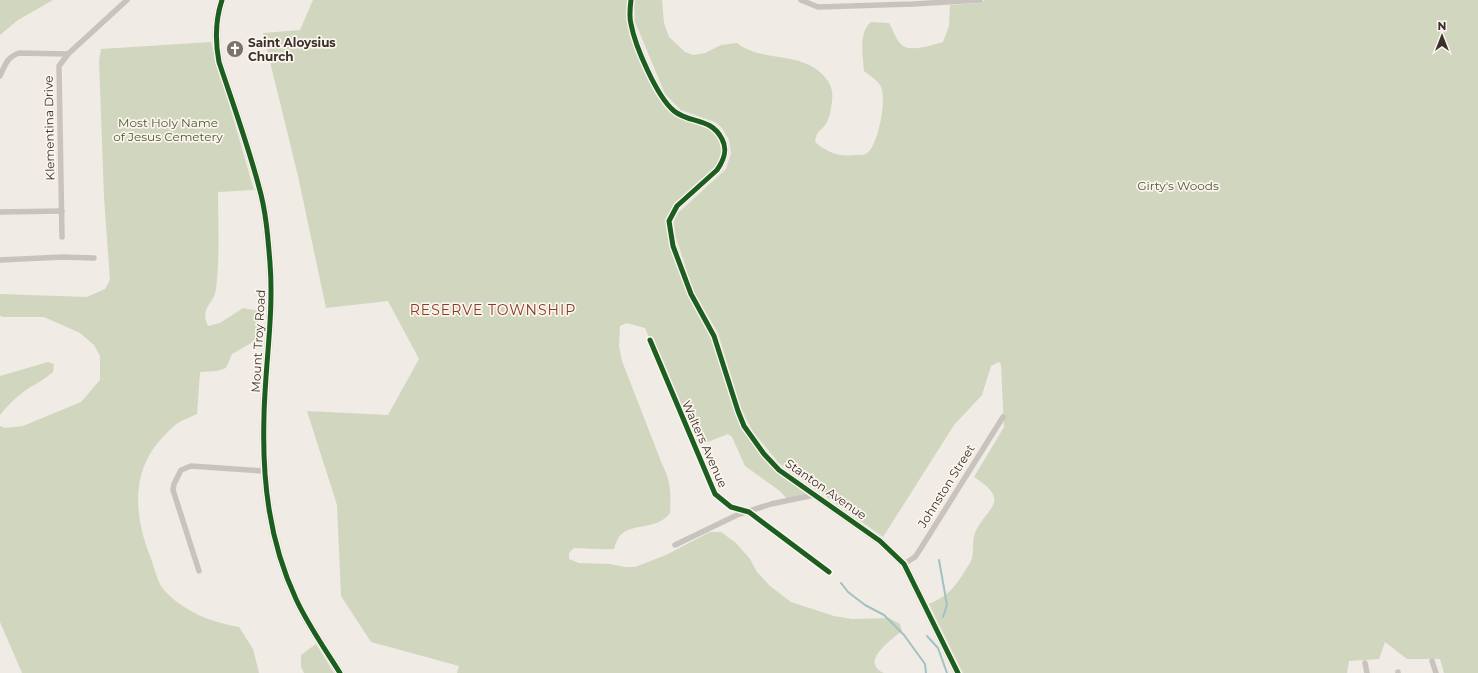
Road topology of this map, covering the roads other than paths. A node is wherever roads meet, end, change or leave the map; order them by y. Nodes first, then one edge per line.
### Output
1 (127, 0) edge
2 (222, 0) edge
3 (631, 0) edge
4 (801, 0) edge
5 (980, 0) edge
6 (68, 54) junction
7 (0, 76) edge
8 (62, 211) junction
9 (0, 212) edge
10 (62, 237) dead end
11 (94, 258) dead end
12 (0, 260) edge
13 (650, 340) dead end
14 (1003, 417) dead end
15 (263, 471) junction
16 (814, 495) junction
17 (749, 512) junction
18 (675, 545) dead end
19 (904, 564) junction
20 (199, 571) dead end
21 (829, 572) dead end
22 (1432, 661) dead end
23 (1366, 663) dead end
24 (340, 673) edge
25 (958, 673) edge
26 (1367, 673) edge
27 (1436, 673) edge

1 - 6 street, Klementina Drive
2 - 15 street, Mount Troy Road
3 - 16 street, Stanton Avenue
4 - 5 street
6 - 7 street
6 - 8 street, Klementina Drive
8 - 9 street
8 - 10 street, Klementina Drive
11 - 12 street
13 - 17 street, Walters Avenue
14 - 19 street, Johnston Street
15 - 20 street
15 - 24 street, Mount Troy Road
16 - 17 street
16 - 19 street, Stanton Avenue
17 - 18 street
17 - 21 street, Walters Avenue
19 - 25 street, Stanton Avenue
22 - 27 street
23 - 26 street

